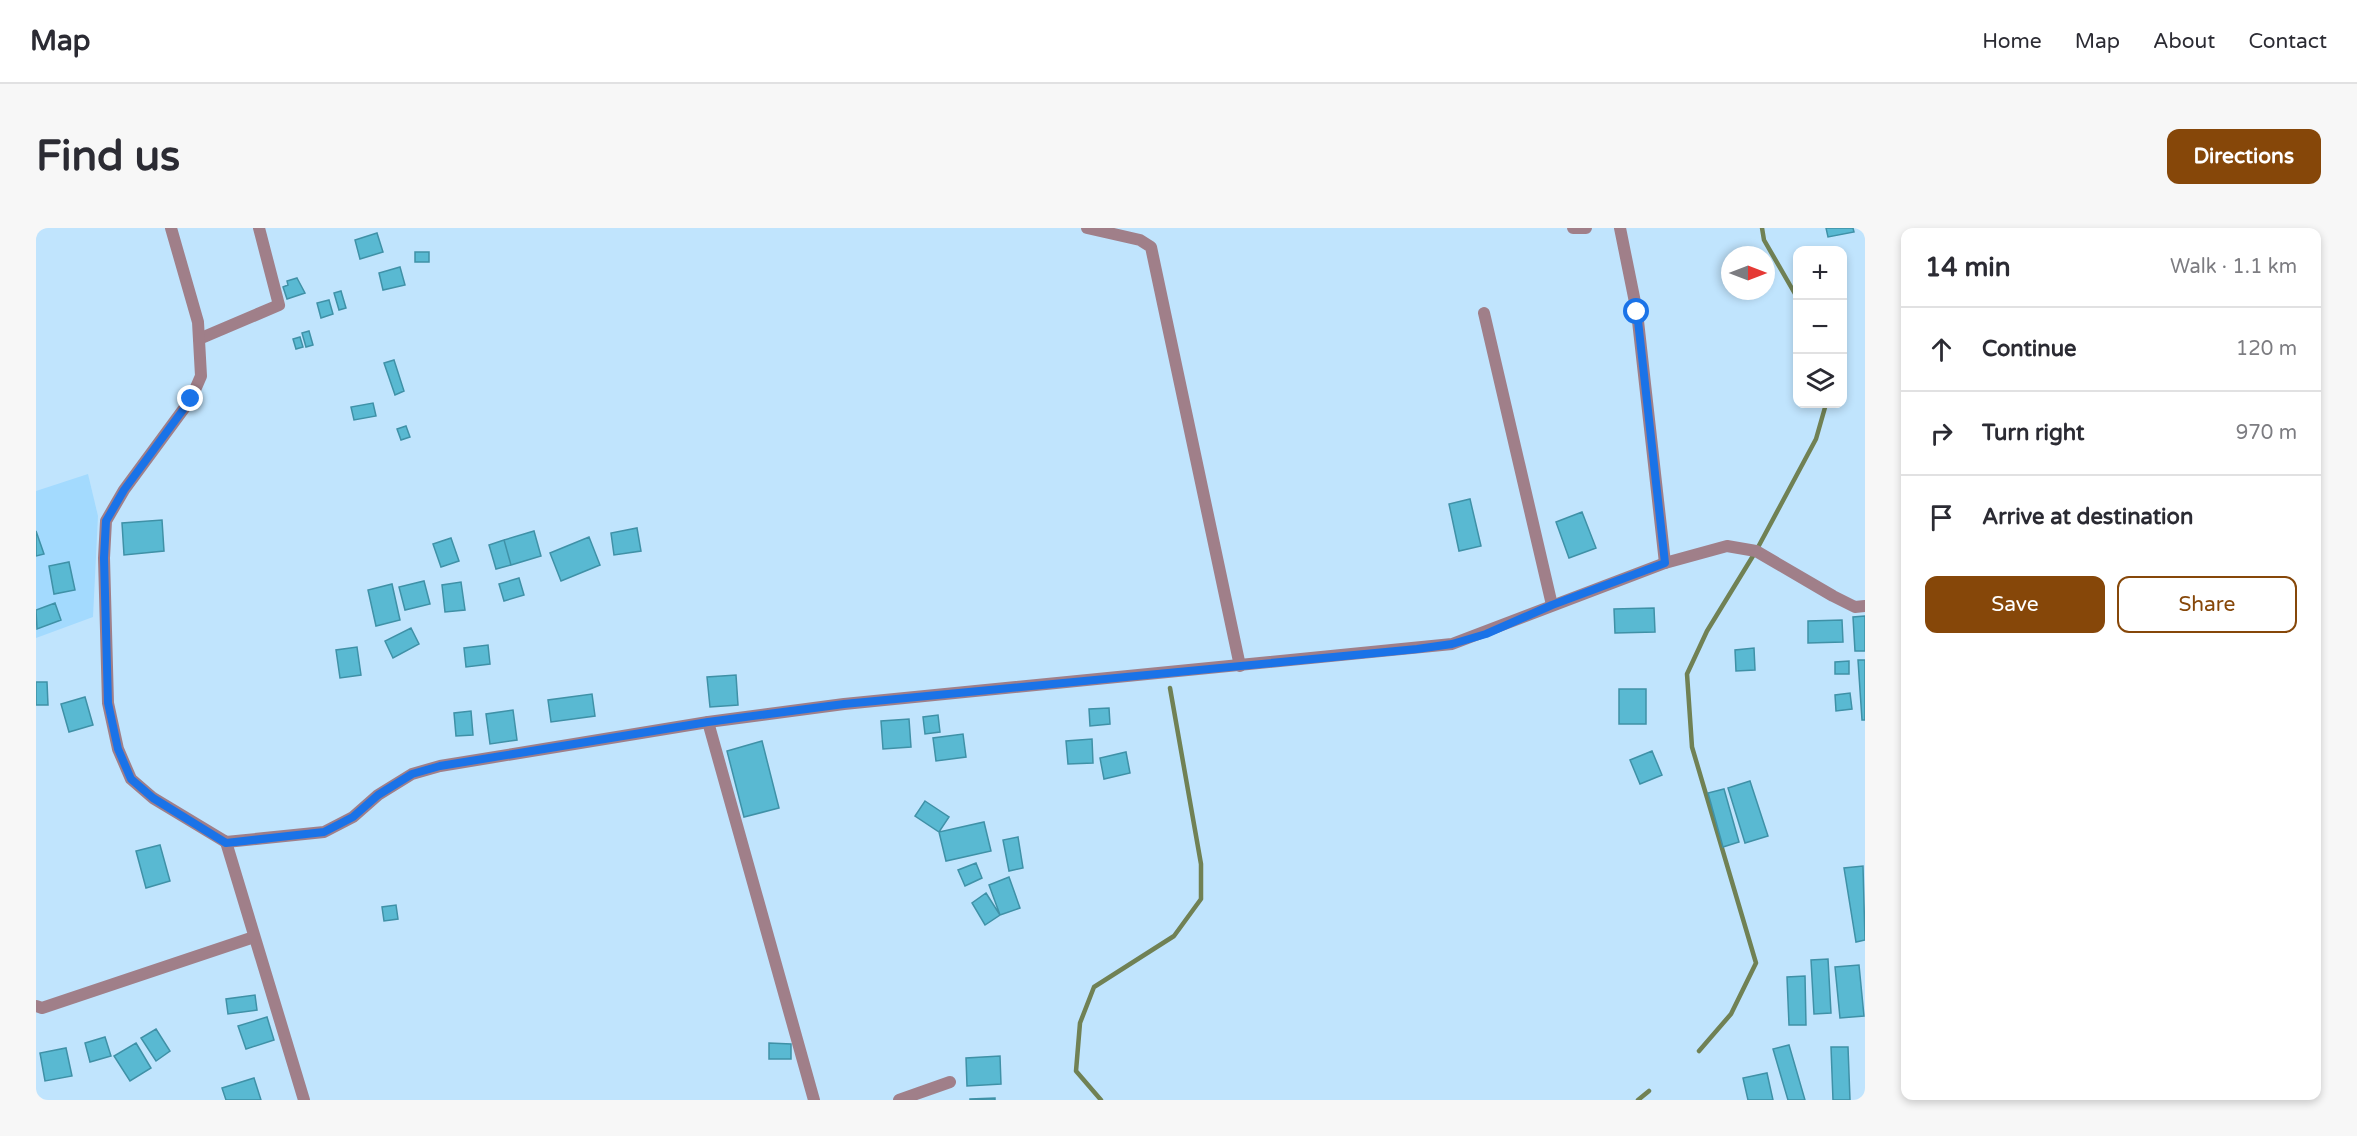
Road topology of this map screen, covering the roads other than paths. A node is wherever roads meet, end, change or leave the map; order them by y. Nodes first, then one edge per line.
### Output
1 (171, 228) edge
2 (259, 228) edge
3 (1087, 228) edge
4 (1573, 228) edge
5 (1587, 228) edge
6 (1620, 228) edge
7 (1484, 313) dead end
8 (199, 339) junction
9 (1665, 563) junction
10 (1552, 605) junction
11 (1865, 606) edge
12 (1240, 666) junction
13 (708, 722) junction
14 (226, 843) junction
15 (254, 937) junction
16 (36, 1006) edge
17 (950, 1082) dead end
18 (304, 1100) edge
19 (814, 1100) edge
20 (899, 1100) edge

1 - 8 street
2 - 8 street
3 - 12 street
4 - 5 street
6 - 9 street
7 - 10 street
8 - 14 street
9 - 10 street
9 - 11 street
10 - 12 street
12 - 13 street
13 - 14 street
13 - 19 street
14 - 15 street
15 - 16 street
15 - 18 street
17 - 20 street

